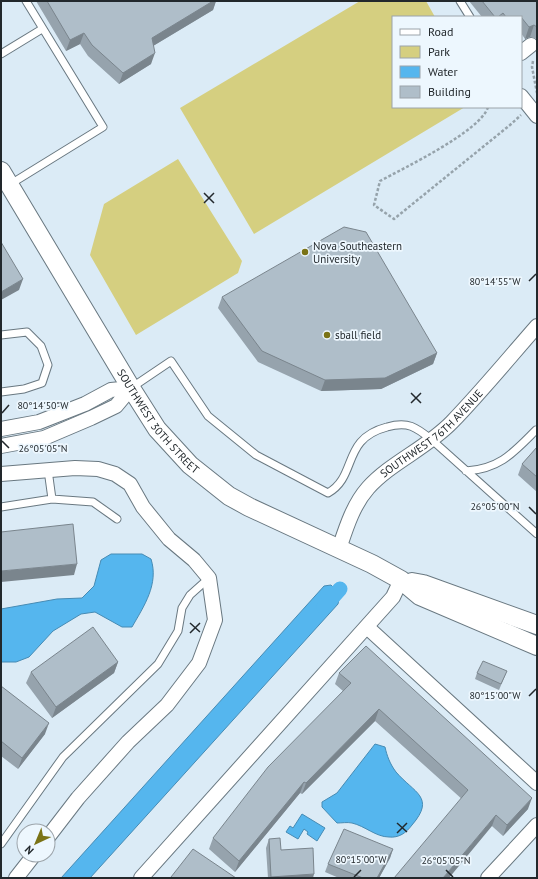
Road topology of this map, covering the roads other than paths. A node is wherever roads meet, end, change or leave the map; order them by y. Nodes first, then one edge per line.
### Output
1 (26, 1) edge
2 (460, 1) edge
3 (469, 16) edge
4 (42, 29) junction
5 (1, 54) edge
6 (522, 98) edge
7 (530, 114) edge
8 (5, 178) edge
9 (536, 332) edge
10 (1, 335) edge
11 (131, 388) junction
12 (1, 392) edge
13 (1, 430) edge
14 (536, 430) edge
15 (432, 440) junction
16 (1, 446) edge
17 (48, 470) junction
18 (466, 471) junction
19 (1, 474) edge
20 (52, 499) junction
21 (1, 507) edge
22 (117, 519) dead end
23 (537, 534) edge
24 (339, 549) junction
25 (209, 578) junction
26 (401, 580) junction
27 (537, 625) edge
28 (367, 627) junction
29 (537, 646) edge
30 (537, 783) edge
31 (537, 825) edge
32 (56, 827) edge
33 (1, 844) edge
34 (28, 863) edge
35 (16, 878) edge
36 (141, 878) edge
37 (488, 878) edge

1 - 4 lane
2 - 3 lane
4 - 5 lane
4 - 8 lane
6 - 7 street
8 - 11 street, SOUTHWEST 30TH STREET
9 - 15 street, SOUTHWEST 76TH AVENUE
10 - 12 lane
11 - 13 street
11 - 15 lane
11 - 16 street
11 - 24 street, SOUTHWEST 30TH STREET
14 - 18 lane
15 - 18 lane
15 - 24 street, SOUTHWEST 76TH AVENUE
17 - 19 street
17 - 20 lane
17 - 25 street
18 - 23 lane
20 - 21 lane
20 - 22 lane
24 - 26 street, SOUTHWEST 30TH STREET
25 - 32 street
25 - 33 lane
26 - 27 street, SOUTHWEST 30TH STREET
26 - 28 street
26 - 29 street, SOUTHWEST 30TH STREET
28 - 30 street
28 - 36 street
31 - 37 street
34 - 35 street

